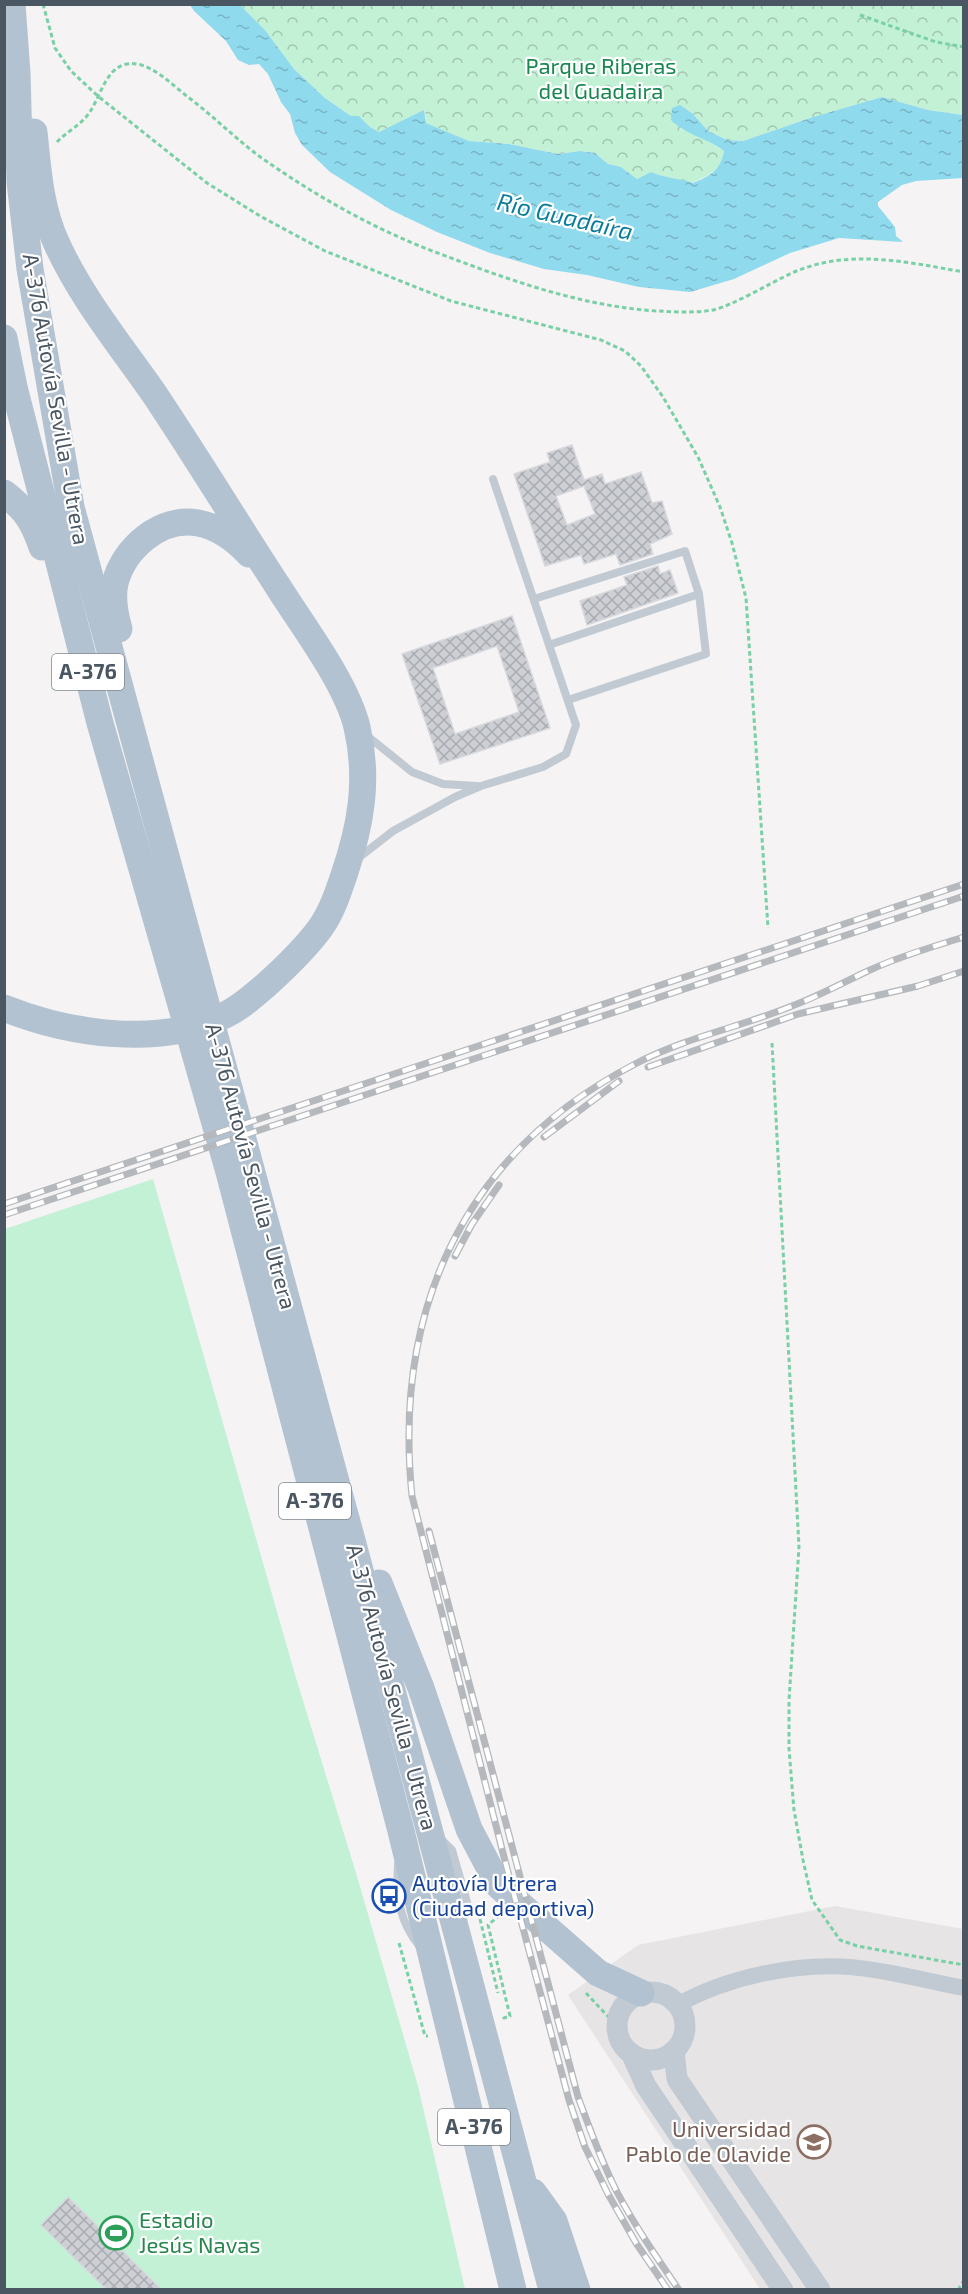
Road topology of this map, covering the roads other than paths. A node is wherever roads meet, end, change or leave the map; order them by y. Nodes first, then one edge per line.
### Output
1 (12, 4) edge
2 (16, 4) edge
3 (15, 32) junction
4 (17, 73) junction
5 (4, 338) edge
6 (494, 479) dead end
7 (4, 493) edge
8 (276, 584) junction
9 (699, 594) junction
10 (534, 599) junction
11 (549, 645) junction
12 (567, 700) junction
13 (100, 723) junction
14 (356, 727) junction
15 (146, 777) junction
16 (481, 786) junction
17 (347, 866) junction
18 (193, 998) junction
19 (4, 1008) edge
20 (239, 1168) junction
21 (353, 1544) junction
22 (963, 1988) edge
23 (641, 1993) junction
24 (677, 2005) junction
25 (674, 2051) junction
26 (631, 2053) junction
27 (524, 2179) junction
28 (813, 2287) edge
29 (513, 2289) edge
30 (552, 2289) edge
31 (577, 2289) edge
32 (783, 2289) edge

1 - 3 main road, A-376
2 - 3 main road
3 - 4 main road, A-376 Autovía Sevilla - Utrera / A-376
4 - 8 main road
4 - 15 main road, A-376 Autovía Sevilla - Utrera / A-376
5 - 13 main road, A-376 Autovía Sevilla - Utrera / A-376
6 - 10 lane
7 - 13 main road
8 - 14 main road
8 - 15 main road
9 - 10 lane
9 - 11 lane
9 - 12 lane
10 - 11 lane
11 - 12 lane
12 - 16 lane
13 - 18 main road, A-376 Autovía Sevilla - Utrera / A-376
14 - 16 lane
14 - 17 main road
15 - 18 main road, A-376 Autovía Sevilla - Utrera / A-376
16 - 17 lane
17 - 19 main road
18 - 20 main road, A-376 Autovía Sevilla - Utrera / A-376
20 - 21 main road, A-376 Autovía Sevilla - Utrera / A-376
20 - 29 main road, A-376 Autovía Sevilla - Utrera / A-376
21 - 23 main road
21 - 27 main road, A-376 Autovía Sevilla - Utrera / A-376
22 - 24 street
23 - 24 street
23 - 26 street
24 - 25 street
25 - 26 street
25 - 28 street
26 - 32 street
27 - 30 main road, A-376 Autovía Sevilla - Utrera / A-376
27 - 31 main road

